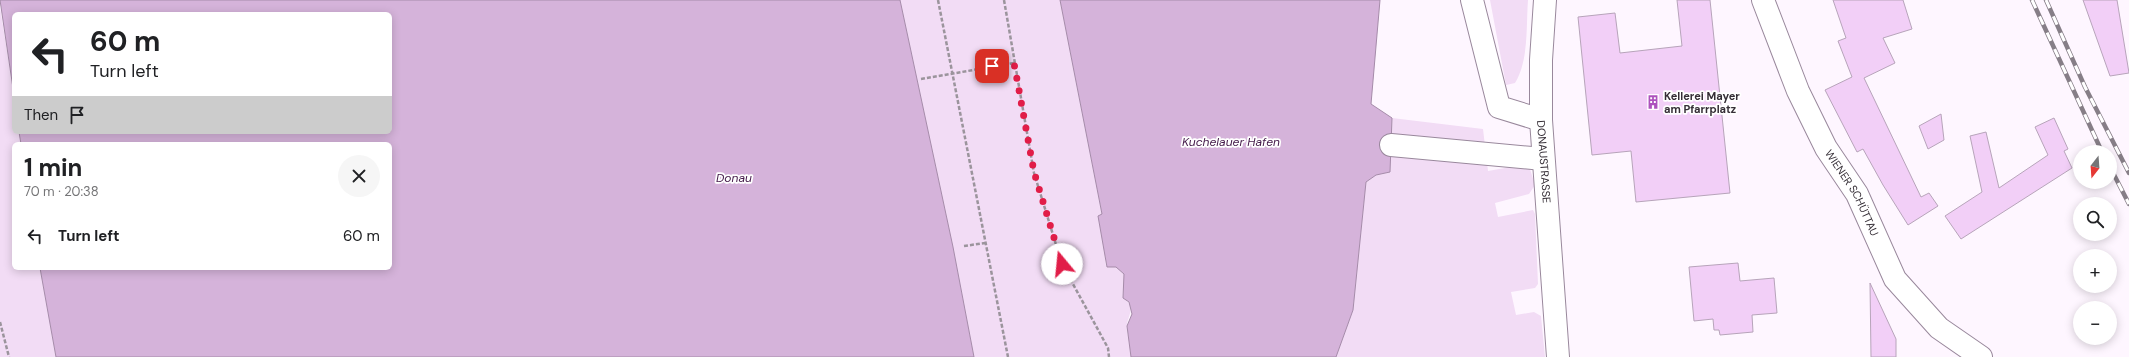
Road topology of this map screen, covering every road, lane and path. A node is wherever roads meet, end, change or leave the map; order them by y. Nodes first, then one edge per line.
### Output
1 (938, 0) edge
2 (1004, 0) edge
3 (1472, 0) edge
4 (1545, 0) edge
5 (1763, 0) edge
6 (1014, 63) junction
7 (952, 73) junction
8 (921, 79) dead end
9 (1541, 120) junction
10 (1391, 145) dead end
11 (1543, 159) junction
12 (985, 243) junction
13 (964, 246) dead end
14 (0, 322) edge
15 (9, 357) edge
16 (1008, 357) edge
17 (1109, 357) edge
18 (1558, 357) edge
19 (1981, 357) edge

1 - 7 path
2 - 6 path
3 - 9 street, DONAUSTRASSE
4 - 9 street
5 - 19 street, WIENER SCHÜTTAU
6 - 7 path
6 - 17 path
7 - 8 path
7 - 12 path
9 - 11 street, DONAUSTRASSE
10 - 11 street
11 - 18 street, DONAUSTRASSE
12 - 13 path
12 - 16 path
14 - 15 path

